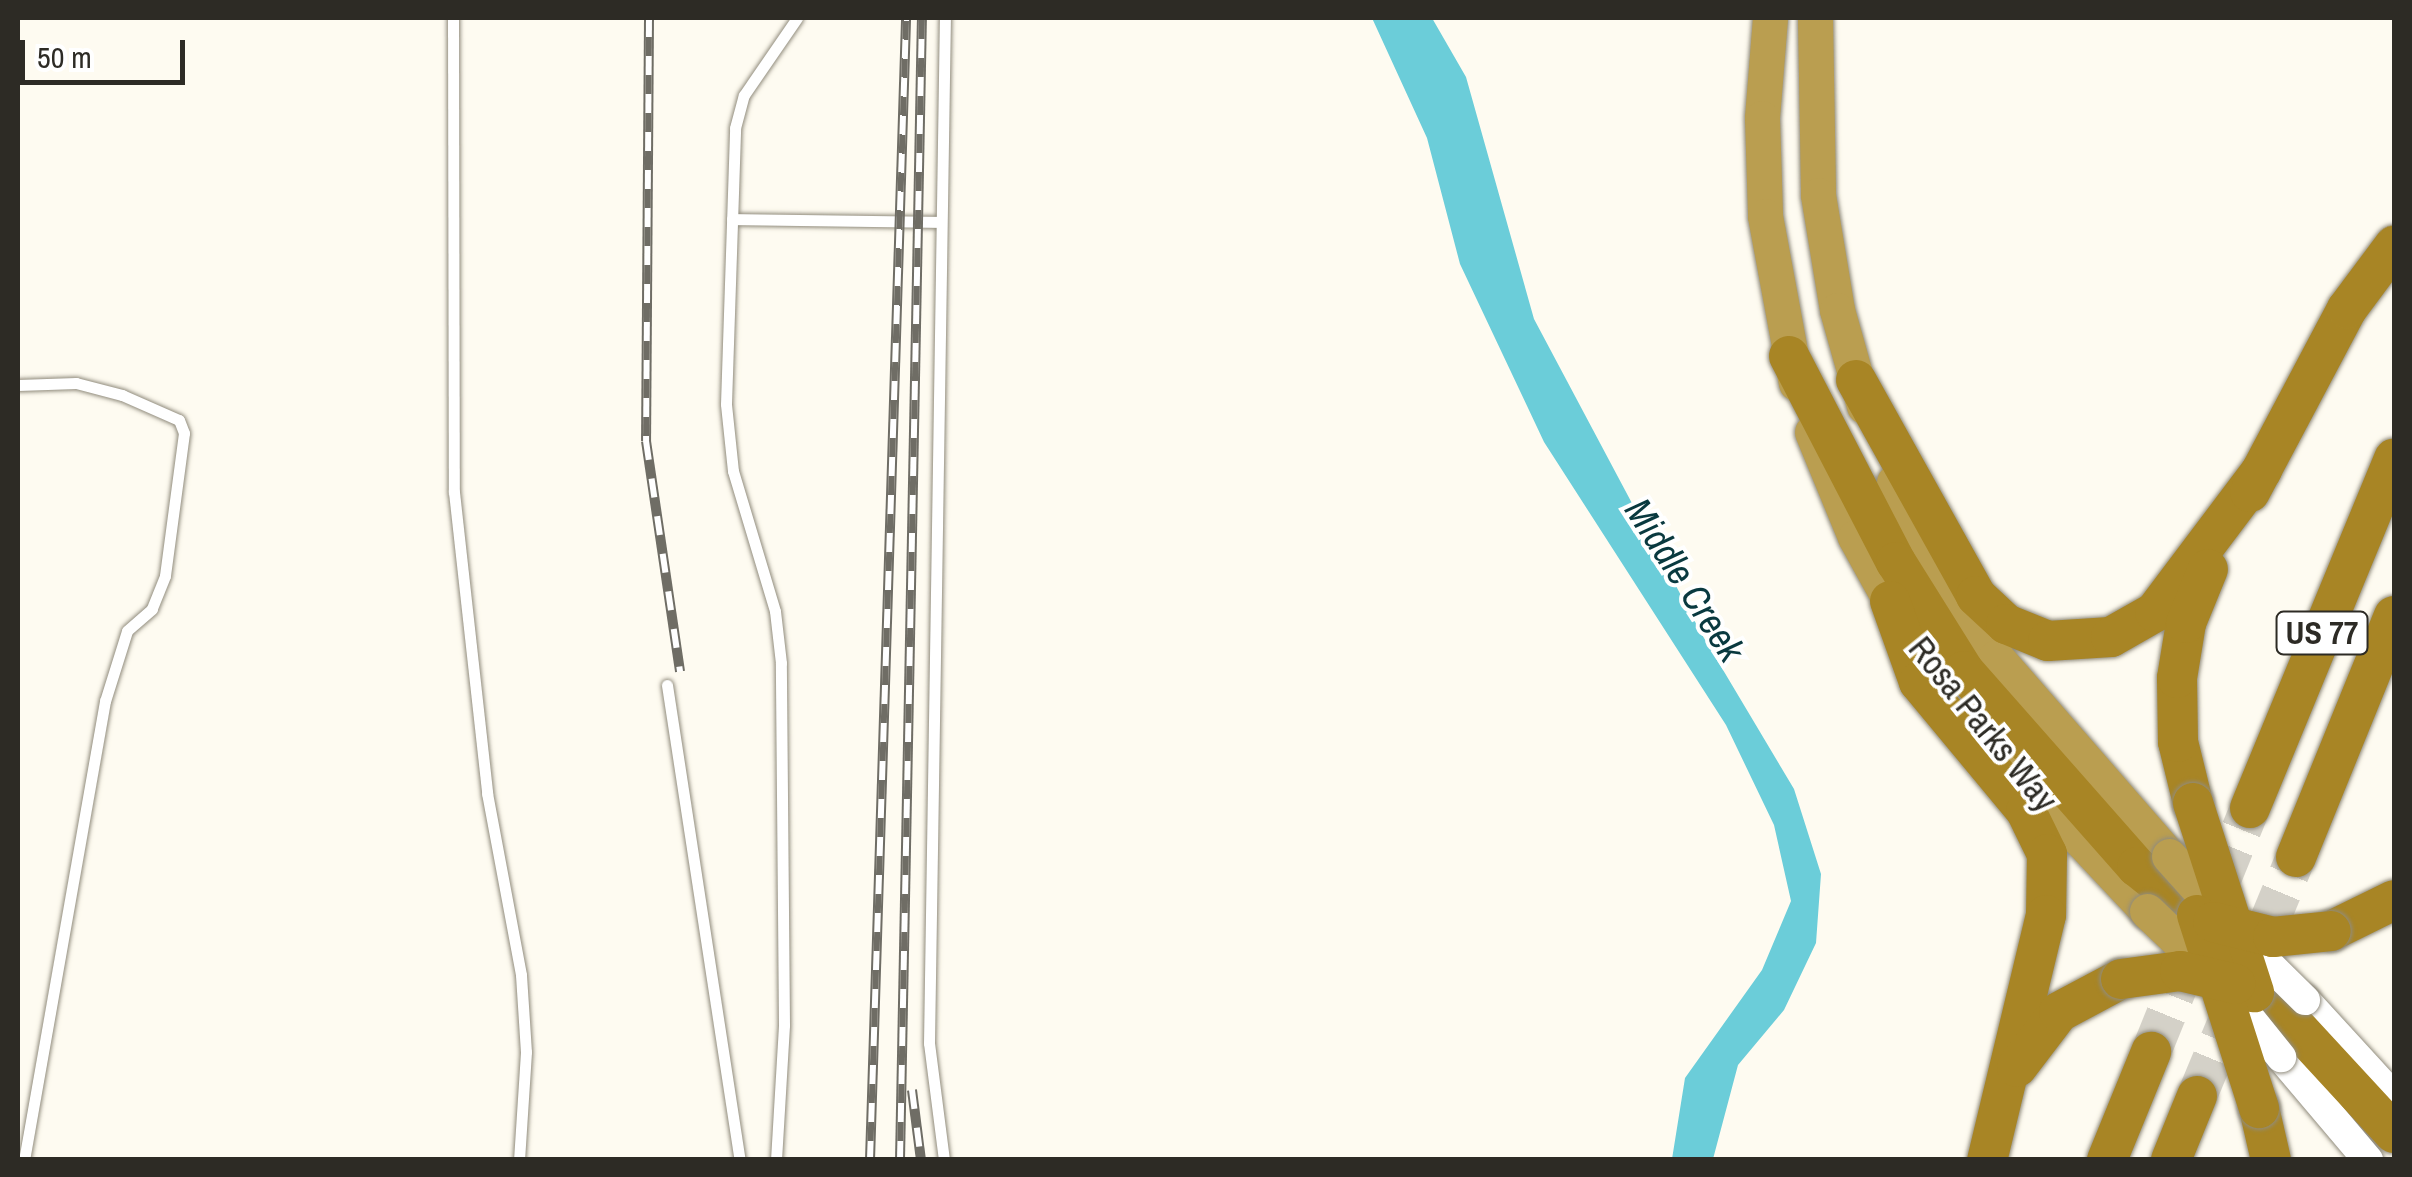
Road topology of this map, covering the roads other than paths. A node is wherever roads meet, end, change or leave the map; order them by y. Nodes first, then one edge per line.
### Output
1 (452, 18) edge
2 (797, 18) edge
3 (945, 18) edge
4 (1770, 18) edge
5 (1815, 18) edge
6 (732, 219) junction
7 (940, 222) junction
8 (2394, 246) edge
9 (1789, 356) junction
10 (1856, 380) junction
11 (18, 385) edge
12 (2394, 458) edge
13 (2262, 470) junction
14 (1890, 601) junction
15 (2394, 616) edge
16 (667, 685) dead end
17 (2250, 808) tunnel mouth
18 (2296, 857) tunnel mouth
19 (2157, 885) junction
20 (2394, 900) edge
21 (2198, 915) junction
22 (2234, 930) junction
23 (2216, 977) junction
24 (2254, 992) junction
25 (2294, 1028) junction
26 (2151, 1052) tunnel mouth
27 (2197, 1096) tunnel mouth
28 (2394, 1097) edge
29 (2000, 1115) junction
30 (2394, 1132) edge
31 (24, 1160) edge
32 (519, 1160) edge
33 (740, 1160) edge
34 (776, 1160) edge
35 (944, 1160) edge
36 (1988, 1160) edge
37 (2107, 1160) edge
38 (2171, 1160) edge
39 (2272, 1160) edge
40 (2368, 1160) edge

1 - 32 lane
2 - 6 lane
3 - 7 lane
4 - 9 highway, Rosa Parks Way
5 - 10 highway, Rosa Parks Way
6 - 7 lane
6 - 34 lane
7 - 35 lane
8 - 13 highway
9 - 14 highway, Rosa Parks Way
9 - 19 highway
10 - 13 highway
10 - 19 highway, Rosa Parks Way
11 - 31 lane
12 - 17 highway, US 77
13 - 22 highway, bridge
14 - 19 highway, Rosa Parks Way
14 - 29 highway
15 - 18 highway, US 77
16 - 33 lane
19 - 21 highway
19 - 22 highway, Rosa Parks Way, bridge
19 - 23 highway, Rosa Parks Way, bridge
20 - 22 highway, bridge
21 - 22 highway, bridge
21 - 23 highway, bridge
22 - 24 highway, bridge
22 - 25 main road, Rosa Parks Way, bridge
23 - 24 highway, bridge
23 - 25 main road, Rosa Parks Way, bridge
23 - 29 highway, bridge
23 - 39 highway, bridge
24 - 25 highway
25 - 28 main road, Rosa Parks Way
25 - 30 highway
25 - 40 main road, Rosa Parks Way
26 - 37 highway
27 - 38 highway
29 - 36 highway

